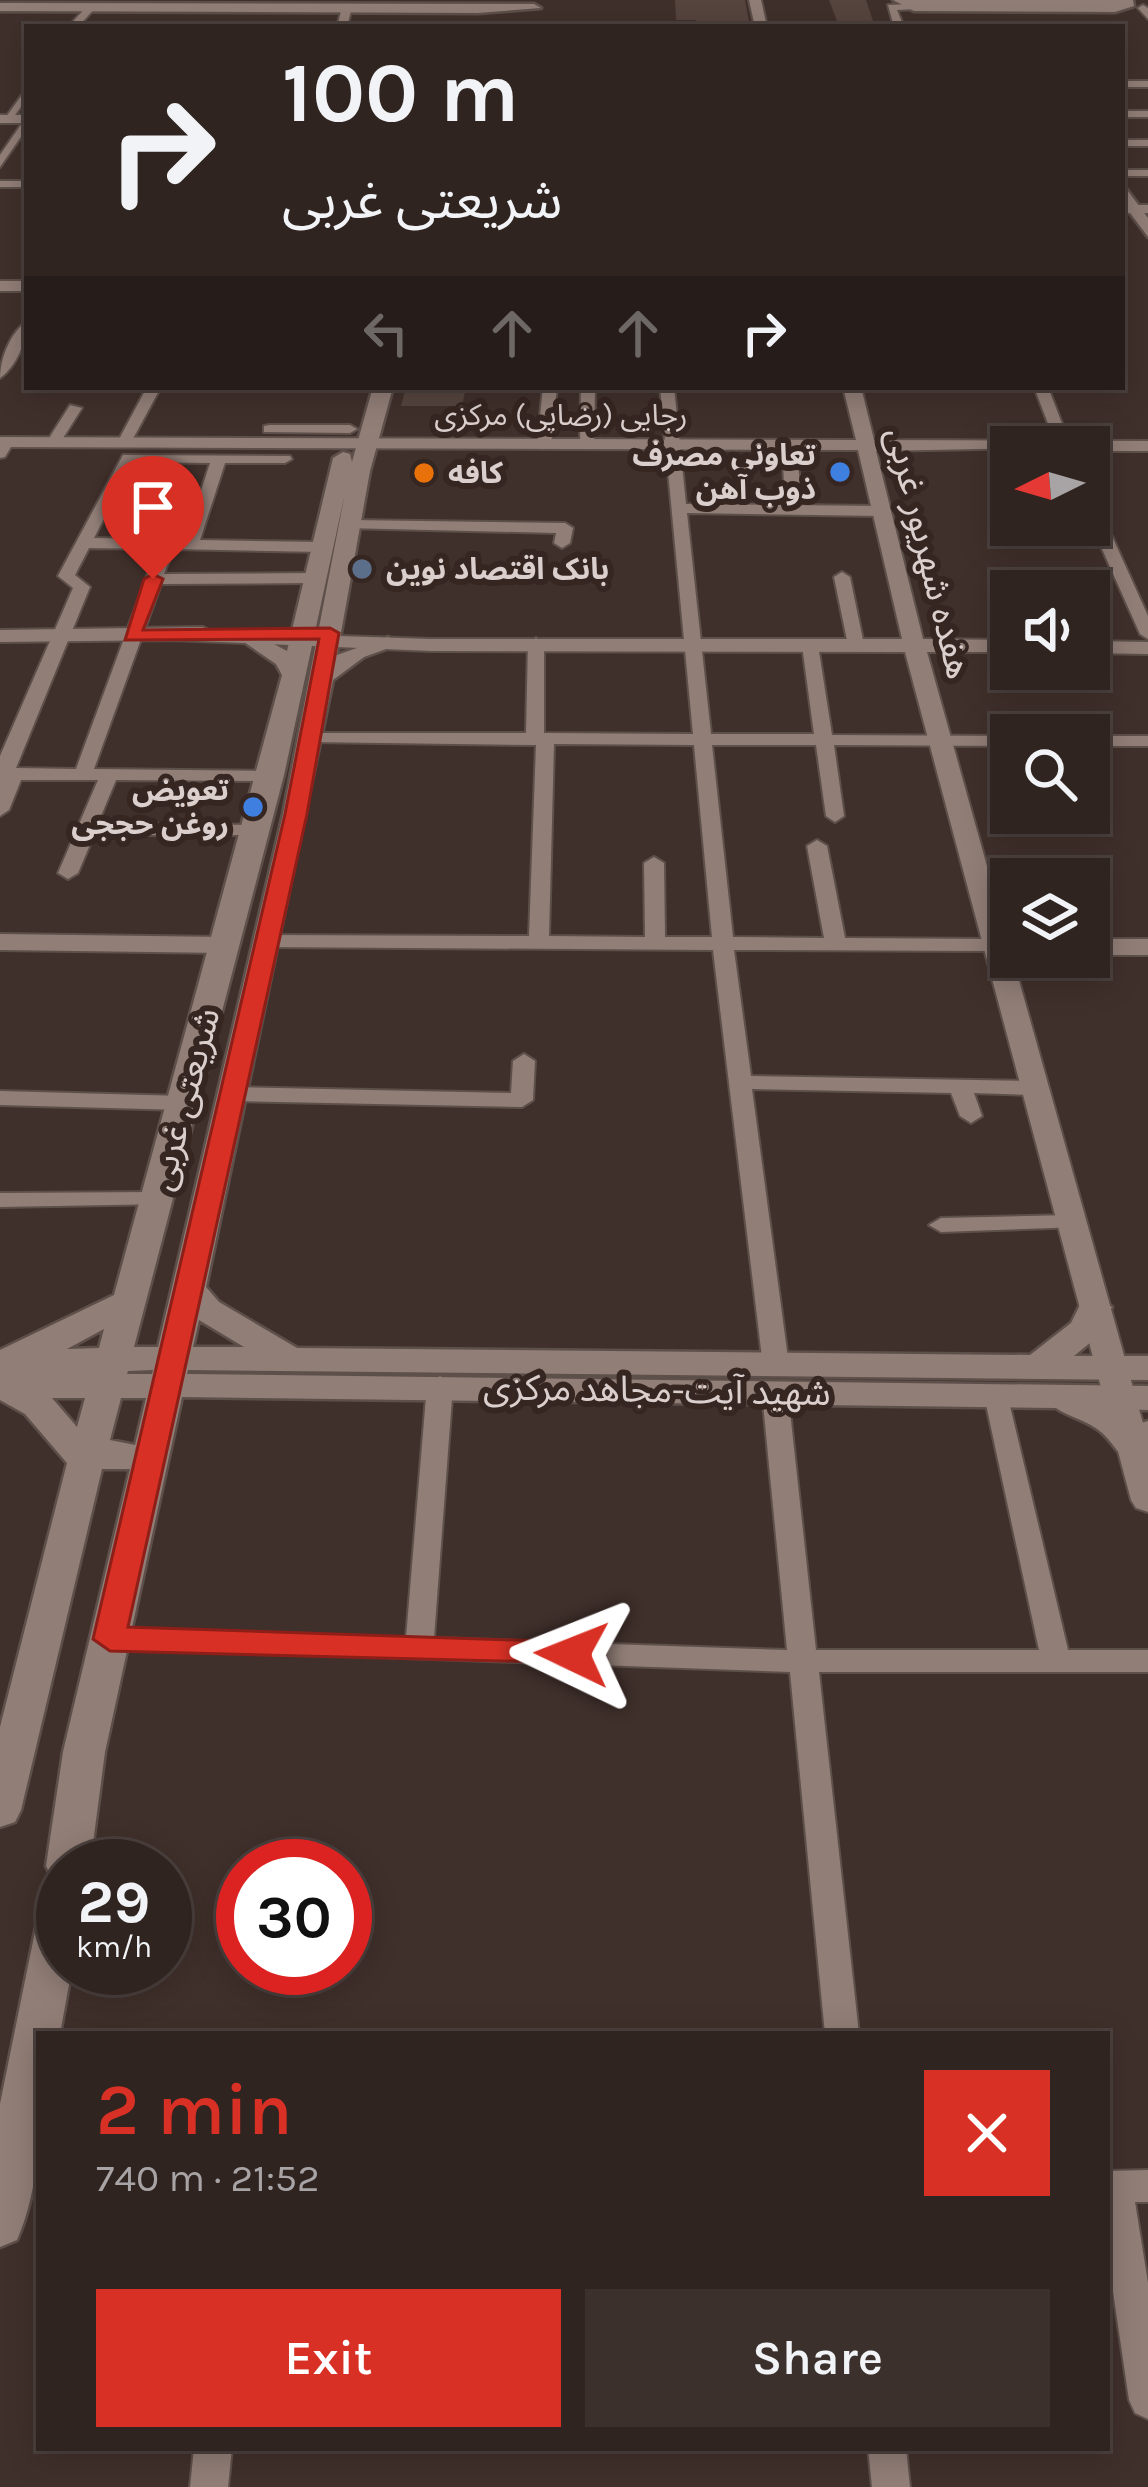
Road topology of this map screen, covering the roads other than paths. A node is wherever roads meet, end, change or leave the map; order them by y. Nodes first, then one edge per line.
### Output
1 (33, 3) edge
2 (125, 3) edge
3 (214, 4) edge
4 (426, 4) edge
5 (895, 4) edge
6 (1121, 4) edge
7 (534, 5) edge
8 (478, 6) edge
9 (91, 7) junction
10 (1, 8) edge
11 (347, 8) junction
12 (1018, 8) junction
13 (1146, 11) edge
14 (77, 24) edge
15 (343, 24) edge
16 (1026, 24) edge
17 (24, 95) edge
18 (4, 119) edge
19 (24, 124) edge
20 (8, 150) junction
21 (24, 151) edge
22 (0, 164) edge
23 (1135, 209) edge
24 (1148, 232) edge
25 (24, 330) edge
26 (1, 370) edge
27 (153, 390) edge
28 (362, 390) edge
29 (380, 390) edge
30 (550, 390) edge
31 (588, 390) edge
32 (667, 390) edge
33 (853, 390) edge
34 (1042, 390) edge
35 (75, 408) dead end
36 (1056, 426) edge
37 (269, 429) dead end
38 (355, 439) junction
39 (53, 442) junction
40 (544, 445) junction
41 (587, 445) junction
42 (669, 445) junction
43 (789, 445) junction
44 (2, 446) edge
45 (865, 446) junction
46 (1110, 446) edge
47 (1148, 446) edge
48 (990, 447) edge
49 (126, 451) junction
50 (219, 458) junction
51 (285, 459) dead end
52 (792, 483) dead end
53 (676, 508) junction
54 (881, 511) junction
55 (350, 525) junction
56 (84, 543) junction
57 (167, 544) junction
58 (562, 544) dead end
59 (190, 545) junction
60 (1108, 546) edge
61 (318, 562) junction
62 (842, 578) dead end
63 (153, 579) junction
64 (1148, 634) edge
65 (0, 636) edge
66 (61, 636) junction
67 (132, 636) junction
68 (183, 637) junction
69 (315, 638) junction
70 (253, 640) junction
71 (448, 641) junction
72 (536, 643) junction
73 (388, 644) junction
74 (692, 645) junction
75 (810, 645) junction
76 (856, 645) junction
77 (913, 645) junction
78 (990, 646) edge
79 (1110, 647) edge
80 (1148, 648) edge
81 (308, 677) junction
82 (309, 737) junction
83 (540, 740) junction
84 (825, 740) junction
85 (937, 740) junction
86 (990, 740) edge
87 (702, 741) junction
88 (1110, 741) edge
89 (1148, 741) edge
90 (9, 774) junction
91 (83, 774) junction
92 (109, 775) junction
93 (271, 776) junction
94 (0, 810) edge
95 (835, 815) dead end
96 (87, 829) junction
97 (256, 831) junction
98 (817, 846) dead end
99 (654, 863) dead end
100 (68, 873) dead end
101 (990, 907) edge
102 (267, 941) junction
103 (0, 942) edge
104 (539, 943) junction
105 (225, 944) junction
106 (655, 944) junction
107 (723, 944) junction
108 (990, 945) edge
109 (836, 947) junction
110 (1110, 947) edge
111 (1148, 947) edge
112 (1009, 978) edge
113 (524, 1061) dead end
114 (739, 1082) junction
115 (960, 1086) junction
116 (1033, 1088) junction
117 (232, 1094) junction
118 (0, 1098) edge
119 (183, 1103) junction
120 (971, 1115) dead end
121 (157, 1199) junction
122 (0, 1200) edge
123 (1071, 1222) junction
124 (940, 1225) dead end
125 (188, 1287) junction
126 (130, 1301) junction
127 (1095, 1307) junction
128 (292, 1360) junction
129 (1148, 1368) edge
130 (169, 1372) junction
131 (3, 1374) edge
132 (113, 1374) junction
133 (775, 1380) junction
134 (1042, 1380) junction
135 (440, 1385) junction
136 (1126, 1387) edge
137 (997, 1395) junction
138 (1141, 1441) edge
139 (148, 1460) junction
140 (86, 1461) junction
141 (1148, 1499) edge
142 (110, 1639) junction
143 (419, 1649) junction
144 (803, 1661) junction
145 (1056, 1661) junction
146 (1148, 1661) edge
147 (0, 1810) edge
148 (72, 1839) edge
149 (50, 1995) edge
150 (45, 2031) edge
151 (842, 2031) edge
152 (36, 2092) edge
153 (26, 2162) edge
154 (1124, 2187) edge
155 (0, 2224) edge
156 (1148, 2400) edge
157 (213, 2451) edge
158 (887, 2451) edge
159 (209, 2487) edge
160 (891, 2487) edge

1 - 9 main road
1 - 10 main road
2 - 3 main road
2 - 9 main road
3 - 11 main road
4 - 8 main road
4 - 11 main road
5 - 12 main road
6 - 12 main road
6 - 13 main road
7 - 8 main road
9 - 14 street
11 - 15 street
12 - 16 main road
17 - 18 street
19 - 20 street
20 - 21 street
20 - 22 street
23 - 24 main road
25 - 26 street
27 - 49 street
28 - 38 main road, شریعتی غربی
29 - 38 main road, شریعتی غربی
30 - 40 street
31 - 41 street
32 - 42 street
33 - 45 street, هفده شهریور غربی
34 - 36 street
35 - 39 street
37 - 38 street
38 - 40 street, رجایی (رضایی) مرکزی
38 - 49 street, رجایی (رضایی) مرکزی
38 - 55 main road, شریعتی غربی
38 - 61 main road, شریعتی غربی
39 - 44 street, رجایی (رضایی) مرکزی
39 - 49 street, رجایی (رضایی) مرکزی
40 - 41 street, رجایی (رضایی) مرکزی
41 - 42 street, رجایی (رضایی) مرکزی
42 - 43 street, رجایی (رضایی) مرکزی
42 - 53 street
43 - 45 street, رجایی (رضایی) مرکزی
43 - 52 street
45 - 48 street, رجایی (رضایی) مرکزی
45 - 54 street, هفده شهریور غربی
46 - 47 street, رجایی (رضایی) مرکزی
49 - 50 street
49 - 56 street
50 - 51 street
50 - 59 street
53 - 54 street
53 - 74 street
54 - 77 street, هفده شهریور غربی
55 - 58 street
55 - 69 main road, شریعتی غربی
56 - 57 street
56 - 66 street
57 - 59 street
57 - 63 street
59 - 61 street
60 - 64 street
61 - 63 street
61 - 69 main road, شریعتی غربی
62 - 76 street
63 - 67 street
65 - 66 street
66 - 67 street
66 - 90 street
67 - 68 street
67 - 91 street
68 - 69 street
68 - 70 street
69 - 70 street
69 - 71 street
69 - 73 street
69 - 81 main road, شریعتی غربی
70 - 81 main road
71 - 72 street
71 - 73 street
72 - 74 street
72 - 83 street
73 - 81 main road
74 - 75 street
74 - 87 street
75 - 76 street
75 - 84 street
76 - 77 street
77 - 78 street
77 - 85 street, هفده شهریور غربی
79 - 80 street
81 - 82 main road, شریعتی غربی
81 - 93 main road, شریعتی غربی
82 - 83 street
82 - 102 main road, شریعتی غربی
83 - 87 street
83 - 104 street
84 - 85 street
84 - 87 street
84 - 95 street
85 - 86 street
85 - 101 street, هفده شهریور غربی
87 - 107 street
88 - 89 street
90 - 91 street
90 - 94 street
91 - 92 street
92 - 93 street
92 - 96 street
93 - 97 main road, شریعتی غربی
96 - 97 street
96 - 100 street
97 - 105 main road, شریعتی غربی
98 - 109 street
99 - 106 street
102 - 104 street
102 - 117 main road, شریعتی غربی
103 - 105 street
104 - 106 street
105 - 119 main road, شریعتی غربی
106 - 107 street
107 - 109 street
107 - 114 street
108 - 109 street
110 - 111 street
112 - 116 street, هفده شهریور غربی
113 - 117 street
114 - 115 street
114 - 133 street
115 - 116 street
115 - 120 street
116 - 123 street, هفده شهریور غربی
117 - 125 main road, شریعتی غربی
118 - 119 street
119 - 121 main road, شریعتی غربی
121 - 122 street
121 - 126 main road, شریعتی غربی
123 - 124 street
123 - 127 street, هفده شهریور غربی
125 - 128 main road
125 - 130 main road, شریعتی غربی
126 - 131 main road
126 - 132 main road, شریعتی غربی
127 - 134 main road
127 - 136 street, هفده شهریور غربی
128 - 130 main road, شهید آیت-مجاهد مرکزی
128 - 133 main road, شهید آیت-مجاهد مرکزی
129 - 136 main road, شهید آیت-مجاهد مرکزی
130 - 132 main road
130 - 135 main road, شهید آیت-مجاهد مرکزی
130 - 139 main road, شریعتی غربی
131 - 132 main road
131 - 140 main road
132 - 140 main road, شریعتی غربی
133 - 134 main road, شهید آیت-مجاهد مرکزی
133 - 135 main road, شهید آیت-مجاهد مرکزی
133 - 137 main road, شهید آیت-مجاهد مرکزی
133 - 144 street
134 - 136 main road, شهید آیت-مجاهد مرکزی
134 - 137 main road, شهید آیت-مجاهد مرکزی
134 - 138 main road
135 - 143 street
136 - 138 street, هفده شهریور غربی
137 - 145 street
138 - 141 street, هفده شهریور غربی
139 - 140 main road
139 - 142 main road, شریعتی غربی
140 - 147 main road, شریعتی غربی
142 - 143 street
142 - 148 main road, شریعتی غربی
143 - 144 street
144 - 145 street
144 - 151 street
145 - 146 street
149 - 150 main road
152 - 153 main road
153 - 155 main road
154 - 156 street
157 - 159 street
158 - 160 street

